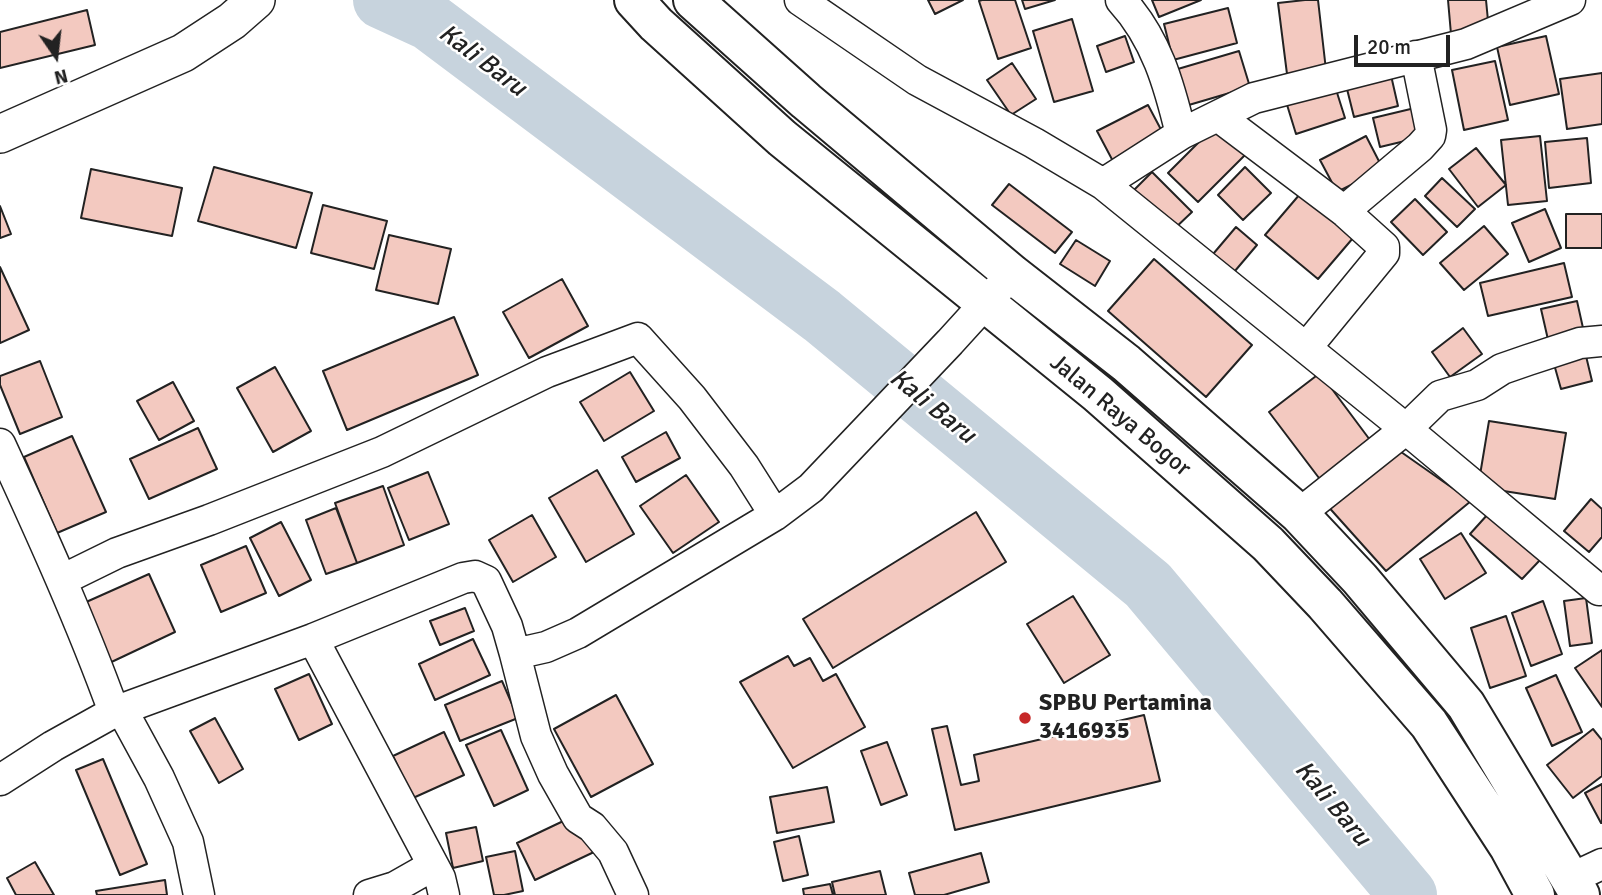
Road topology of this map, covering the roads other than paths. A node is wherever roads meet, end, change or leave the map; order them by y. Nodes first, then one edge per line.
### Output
1 (634, 0) edge
2 (693, 0) edge
3 (800, 0) edge
4 (1121, 0) edge
5 (1570, 0) edge
6 (244, 10) edge
7 (1416, 56) junction
8 (1218, 116) junction
9 (0, 134) edge
10 (1181, 134) junction
11 (1103, 184) junction
12 (1344, 211) junction
13 (1012, 274) junction
14 (984, 303) junction
15 (1602, 341) edge
16 (1306, 348) junction
17 (1406, 429) junction
18 (0, 444) edge
19 (1300, 514) junction
20 (775, 515) junction
21 (62, 580) junction
22 (1601, 590) edge
23 (313, 639) junction
24 (515, 654) junction
25 (118, 711) junction
26 (0, 780) edge
27 (1541, 828) junction
28 (1509, 847) junction
29 (432, 866) junction
30 (1585, 879) edge
31 (199, 895) edge
32 (369, 895) edge
33 (444, 895) edge
34 (633, 895) edge
35 (1535, 895) edge

1 - 14 highway, Jalan Raya Bogor
2 - 13 highway, Jalan Raya Bogor
3 - 11 street
4 - 10 street
5 - 7 street
6 - 9 street
7 - 8 street
7 - 12 street
8 - 10 street
8 - 12 street
10 - 11 street
11 - 16 street
12 - 16 street
13 - 14 street
13 - 19 highway, Jalan Raya Bogor
14 - 20 street
14 - 28 highway, Jalan Raya Bogor
15 - 17 street
16 - 17 street
17 - 19 street
17 - 22 street
18 - 21 street
19 - 27 highway, Jalan Raya Bogor
20 - 21 street
20 - 24 street
21 - 25 street
23 - 24 street
23 - 25 street
23 - 29 street
24 - 34 street
25 - 26 street
25 - 31 street
27 - 28 highway
27 - 30 highway, Jalan Raya Bogor
28 - 35 highway, Jalan Raya Bogor
29 - 32 street
29 - 33 street

